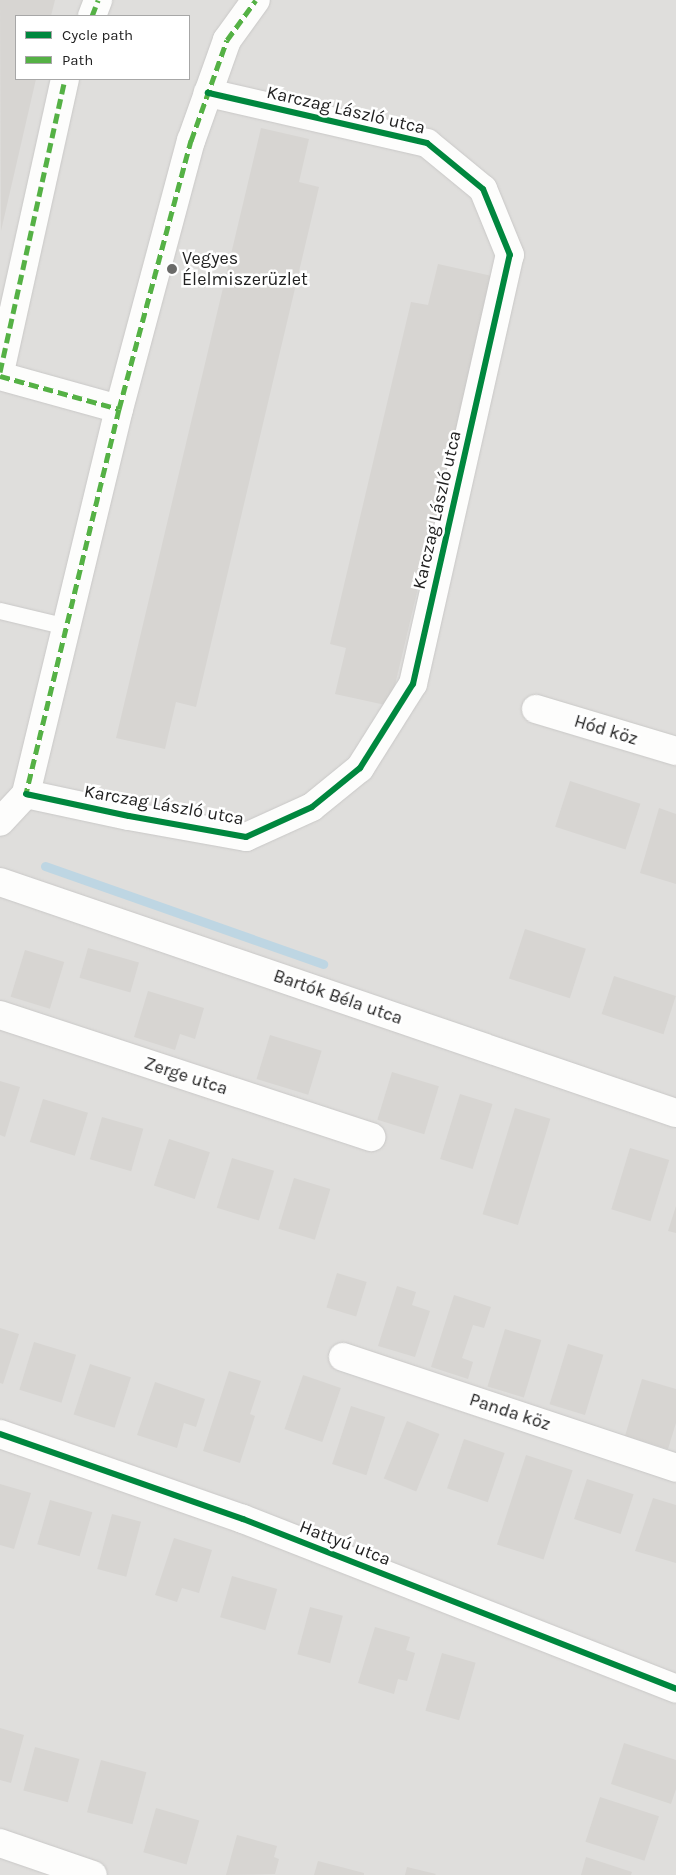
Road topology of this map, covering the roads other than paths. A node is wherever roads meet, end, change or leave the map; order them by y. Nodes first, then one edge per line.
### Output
1 (98, 0) edge
2 (256, 0) edge
3 (92, 15) edge
4 (65, 80) edge
5 (208, 93) junction
6 (0, 372) edge
7 (0, 376) edge
8 (119, 408) junction
9 (0, 610) edge
10 (67, 627) junction
11 (536, 709) dead end
12 (676, 752) edge
13 (26, 794) junction
14 (0, 822) edge
15 (0, 882) edge
16 (0, 1015) edge
17 (676, 1114) edge
18 (372, 1137) dead end
19 (343, 1357) dead end
20 (0, 1434) edge
21 (676, 1468) edge
22 (676, 1689) edge
23 (0, 1843) edge
24 (93, 1875) edge

1 - 3 street
2 - 5 street
4 - 6 street
5 - 8 street
5 - 13 street, Karczag László utca
7 - 8 street
8 - 10 street
9 - 10 lane
10 - 13 street
11 - 12 street, Hód köz
13 - 14 street
15 - 17 street, Bartók Béla utca
16 - 18 street, Zerge utca
19 - 21 street, Panda köz
20 - 22 street, Hattyú utca
23 - 24 street

